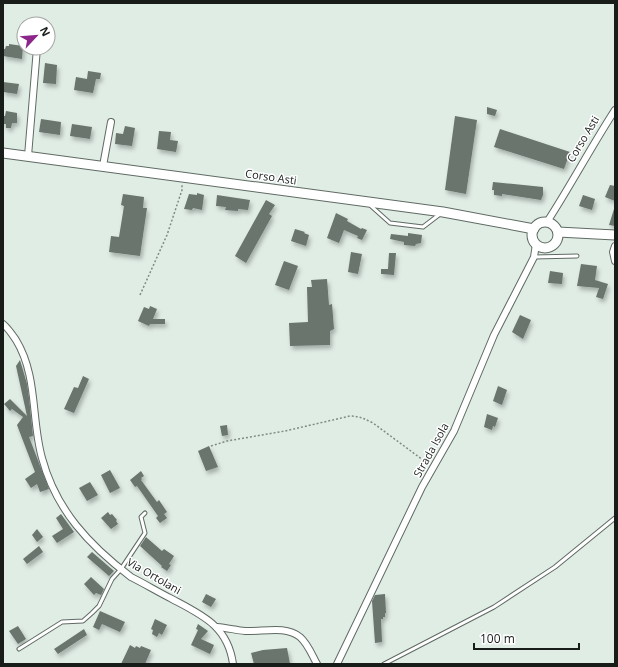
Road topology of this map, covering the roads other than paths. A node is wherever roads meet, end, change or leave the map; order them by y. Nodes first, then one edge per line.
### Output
1 (36, 56) edge
2 (615, 110) edge
3 (111, 122) dead end
4 (3, 153) edge
5 (28, 156) junction
6 (103, 166) junction
7 (367, 202) junction
8 (443, 212) junction
9 (547, 222) junction
10 (534, 229) junction
11 (558, 232) junction
12 (615, 235) edge
13 (536, 244) junction
14 (615, 246) edge
15 (576, 256) dead end
16 (534, 258) junction
17 (615, 261) edge
18 (3, 324) edge
19 (145, 513) dead end
20 (615, 518) edge
21 (121, 569) junction
22 (217, 627) junction
23 (19, 648) dead end
24 (233, 664) edge
25 (317, 664) edge
26 (336, 664) edge
27 (384, 664) edge

1 - 5 street
2 - 9 street, Corso Asti
3 - 6 street
4 - 5 main road, Corso Asti
5 - 6 main road, Corso Asti
6 - 7 main road, Corso Asti
7 - 8 main road, Corso Asti
7 - 8 lane
8 - 10 main road, Corso Asti
9 - 10 main road
9 - 11 main road
10 - 13 main road
11 - 12 main road
11 - 13 main road
13 - 16 street, Strada Isola
14 - 17 street
15 - 16 lane
16 - 26 street, Strada Isola
18 - 21 street, Via Ortolani
19 - 21 lane
20 - 27 lane
21 - 22 street, Via Ortolani
21 - 23 lane
22 - 24 street, Via Ortolani
22 - 25 street

